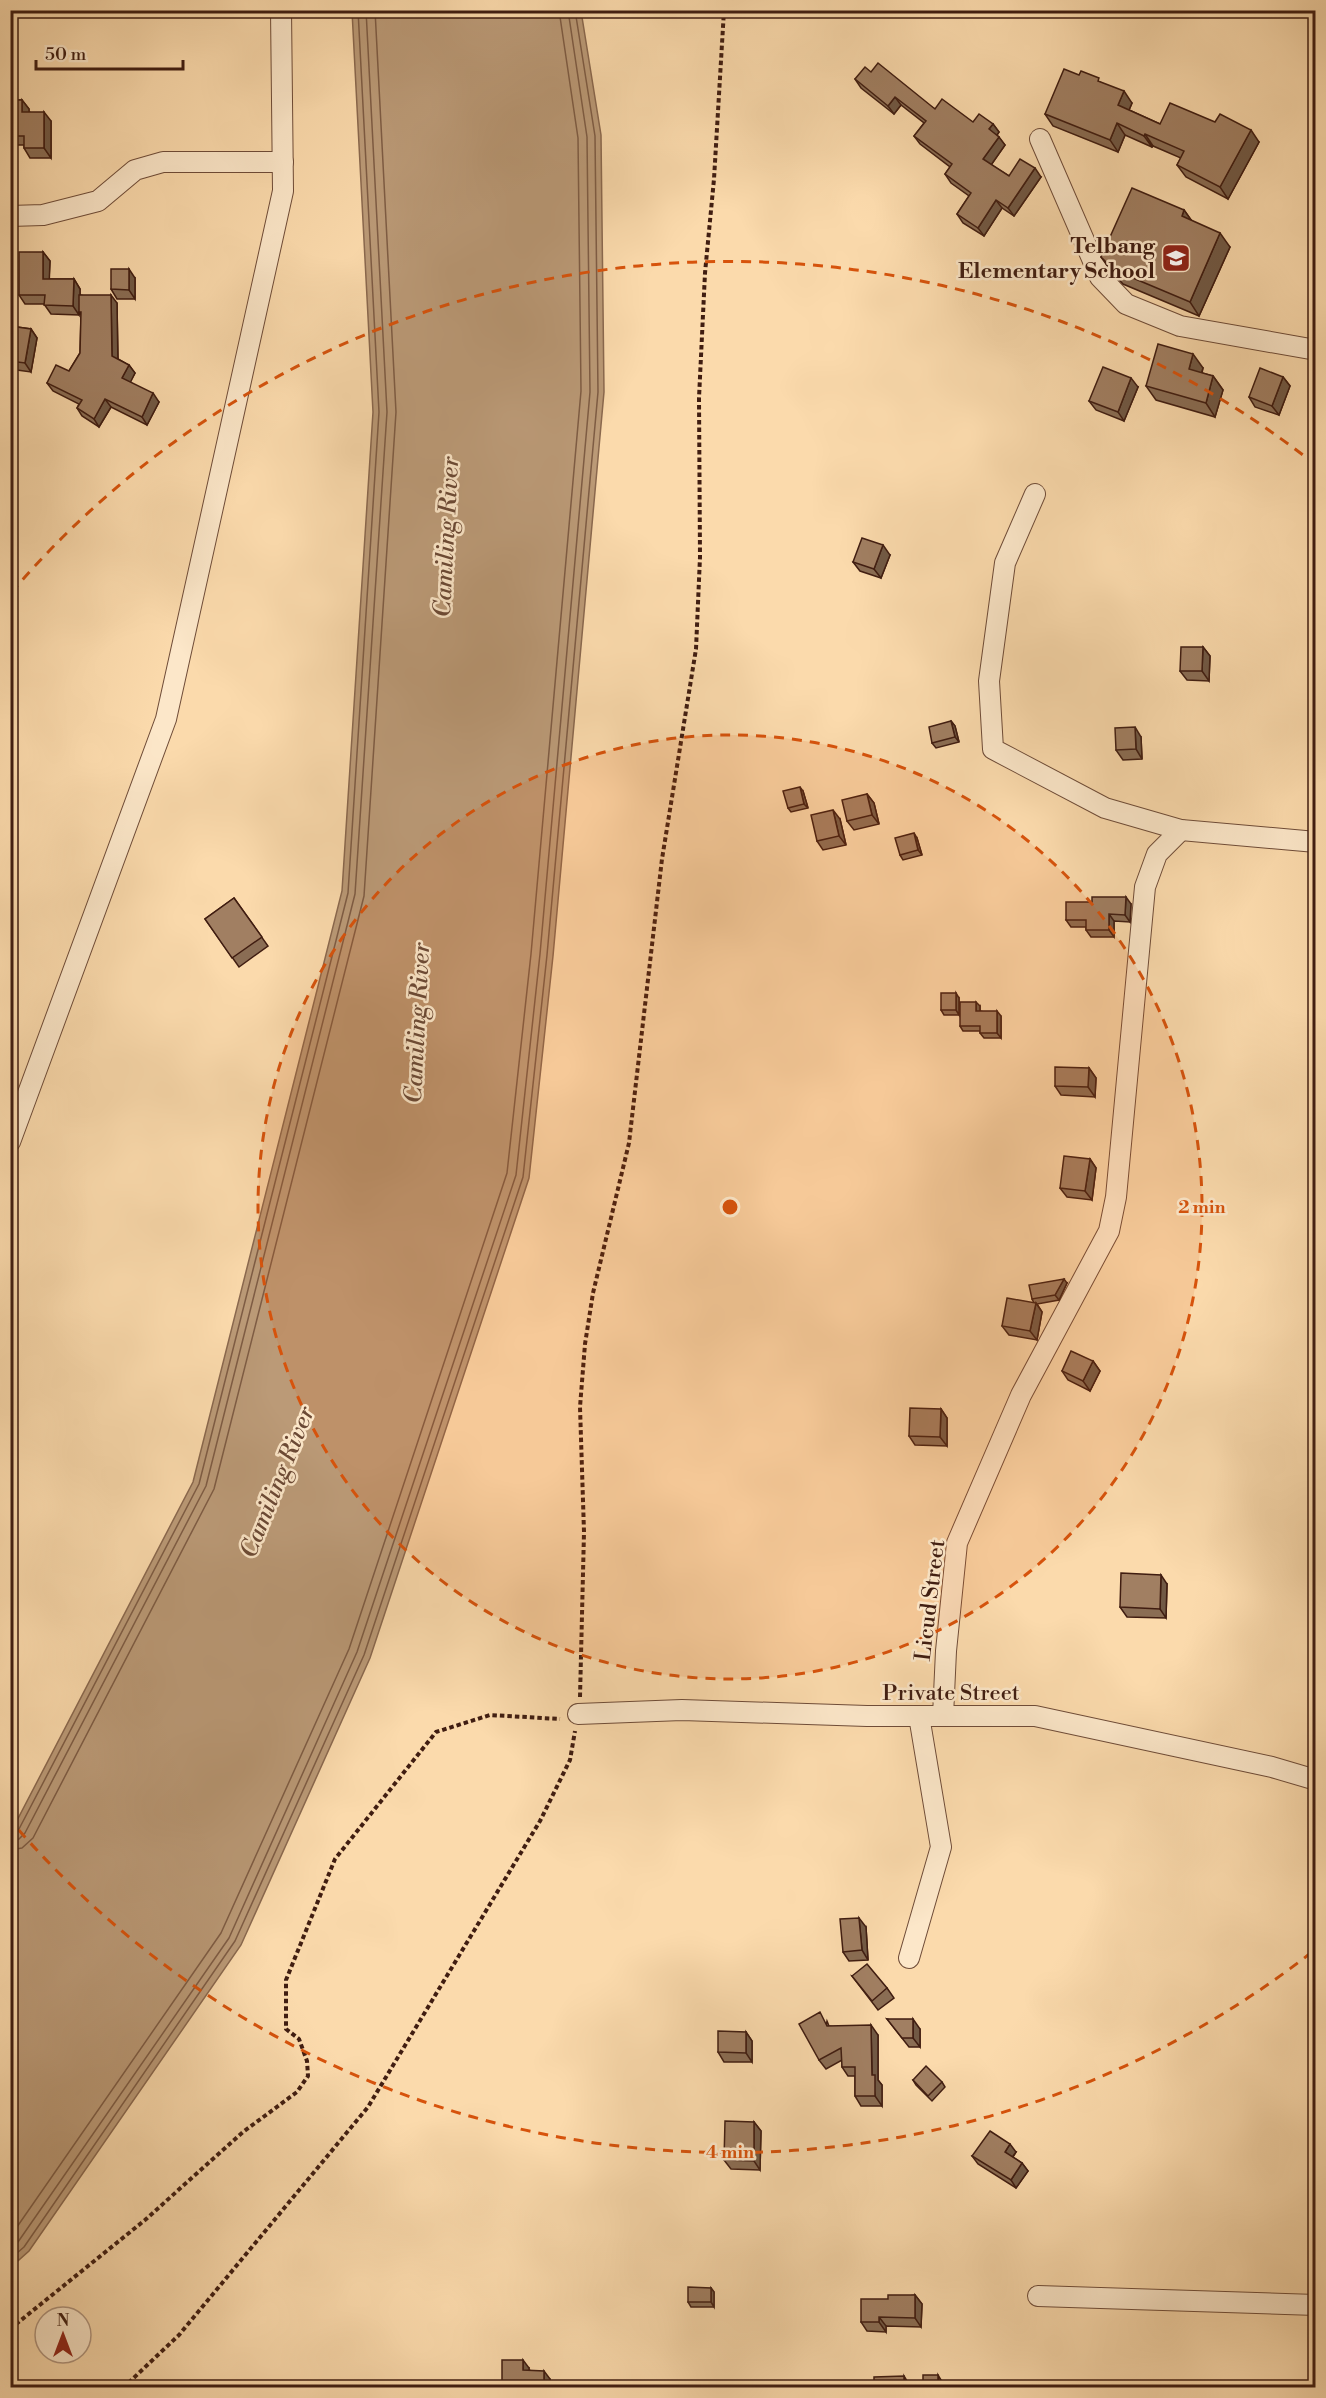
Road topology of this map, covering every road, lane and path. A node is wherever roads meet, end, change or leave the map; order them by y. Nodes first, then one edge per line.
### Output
1 (281, 10) edge
2 (724, 10) edge
3 (1040, 139) dead end
4 (283, 162) junction
5 (10, 216) edge
6 (1316, 350) edge
7 (1035, 494) dead end
8 (1181, 830) junction
9 (1316, 842) edge
10 (10, 1142) edge
11 (919, 1716) junction
12 (943, 1716) junction
13 (577, 1719) junction
14 (1316, 1780) edge
15 (909, 1958) dead end
16 (1038, 2296) dead end
17 (1316, 2305) edge
18 (10, 2329) edge
19 (123, 2388) edge

1 - 4 street
2 - 13 path
3 - 6 street
4 - 5 street
4 - 10 street
7 - 8 street
8 - 9 street
8 - 12 street, Licud Street
11 - 12 street, Private Street
11 - 13 street, Private Street
11 - 15 street
12 - 14 street, Private Street
13 - 18 path
13 - 19 path
16 - 17 street

